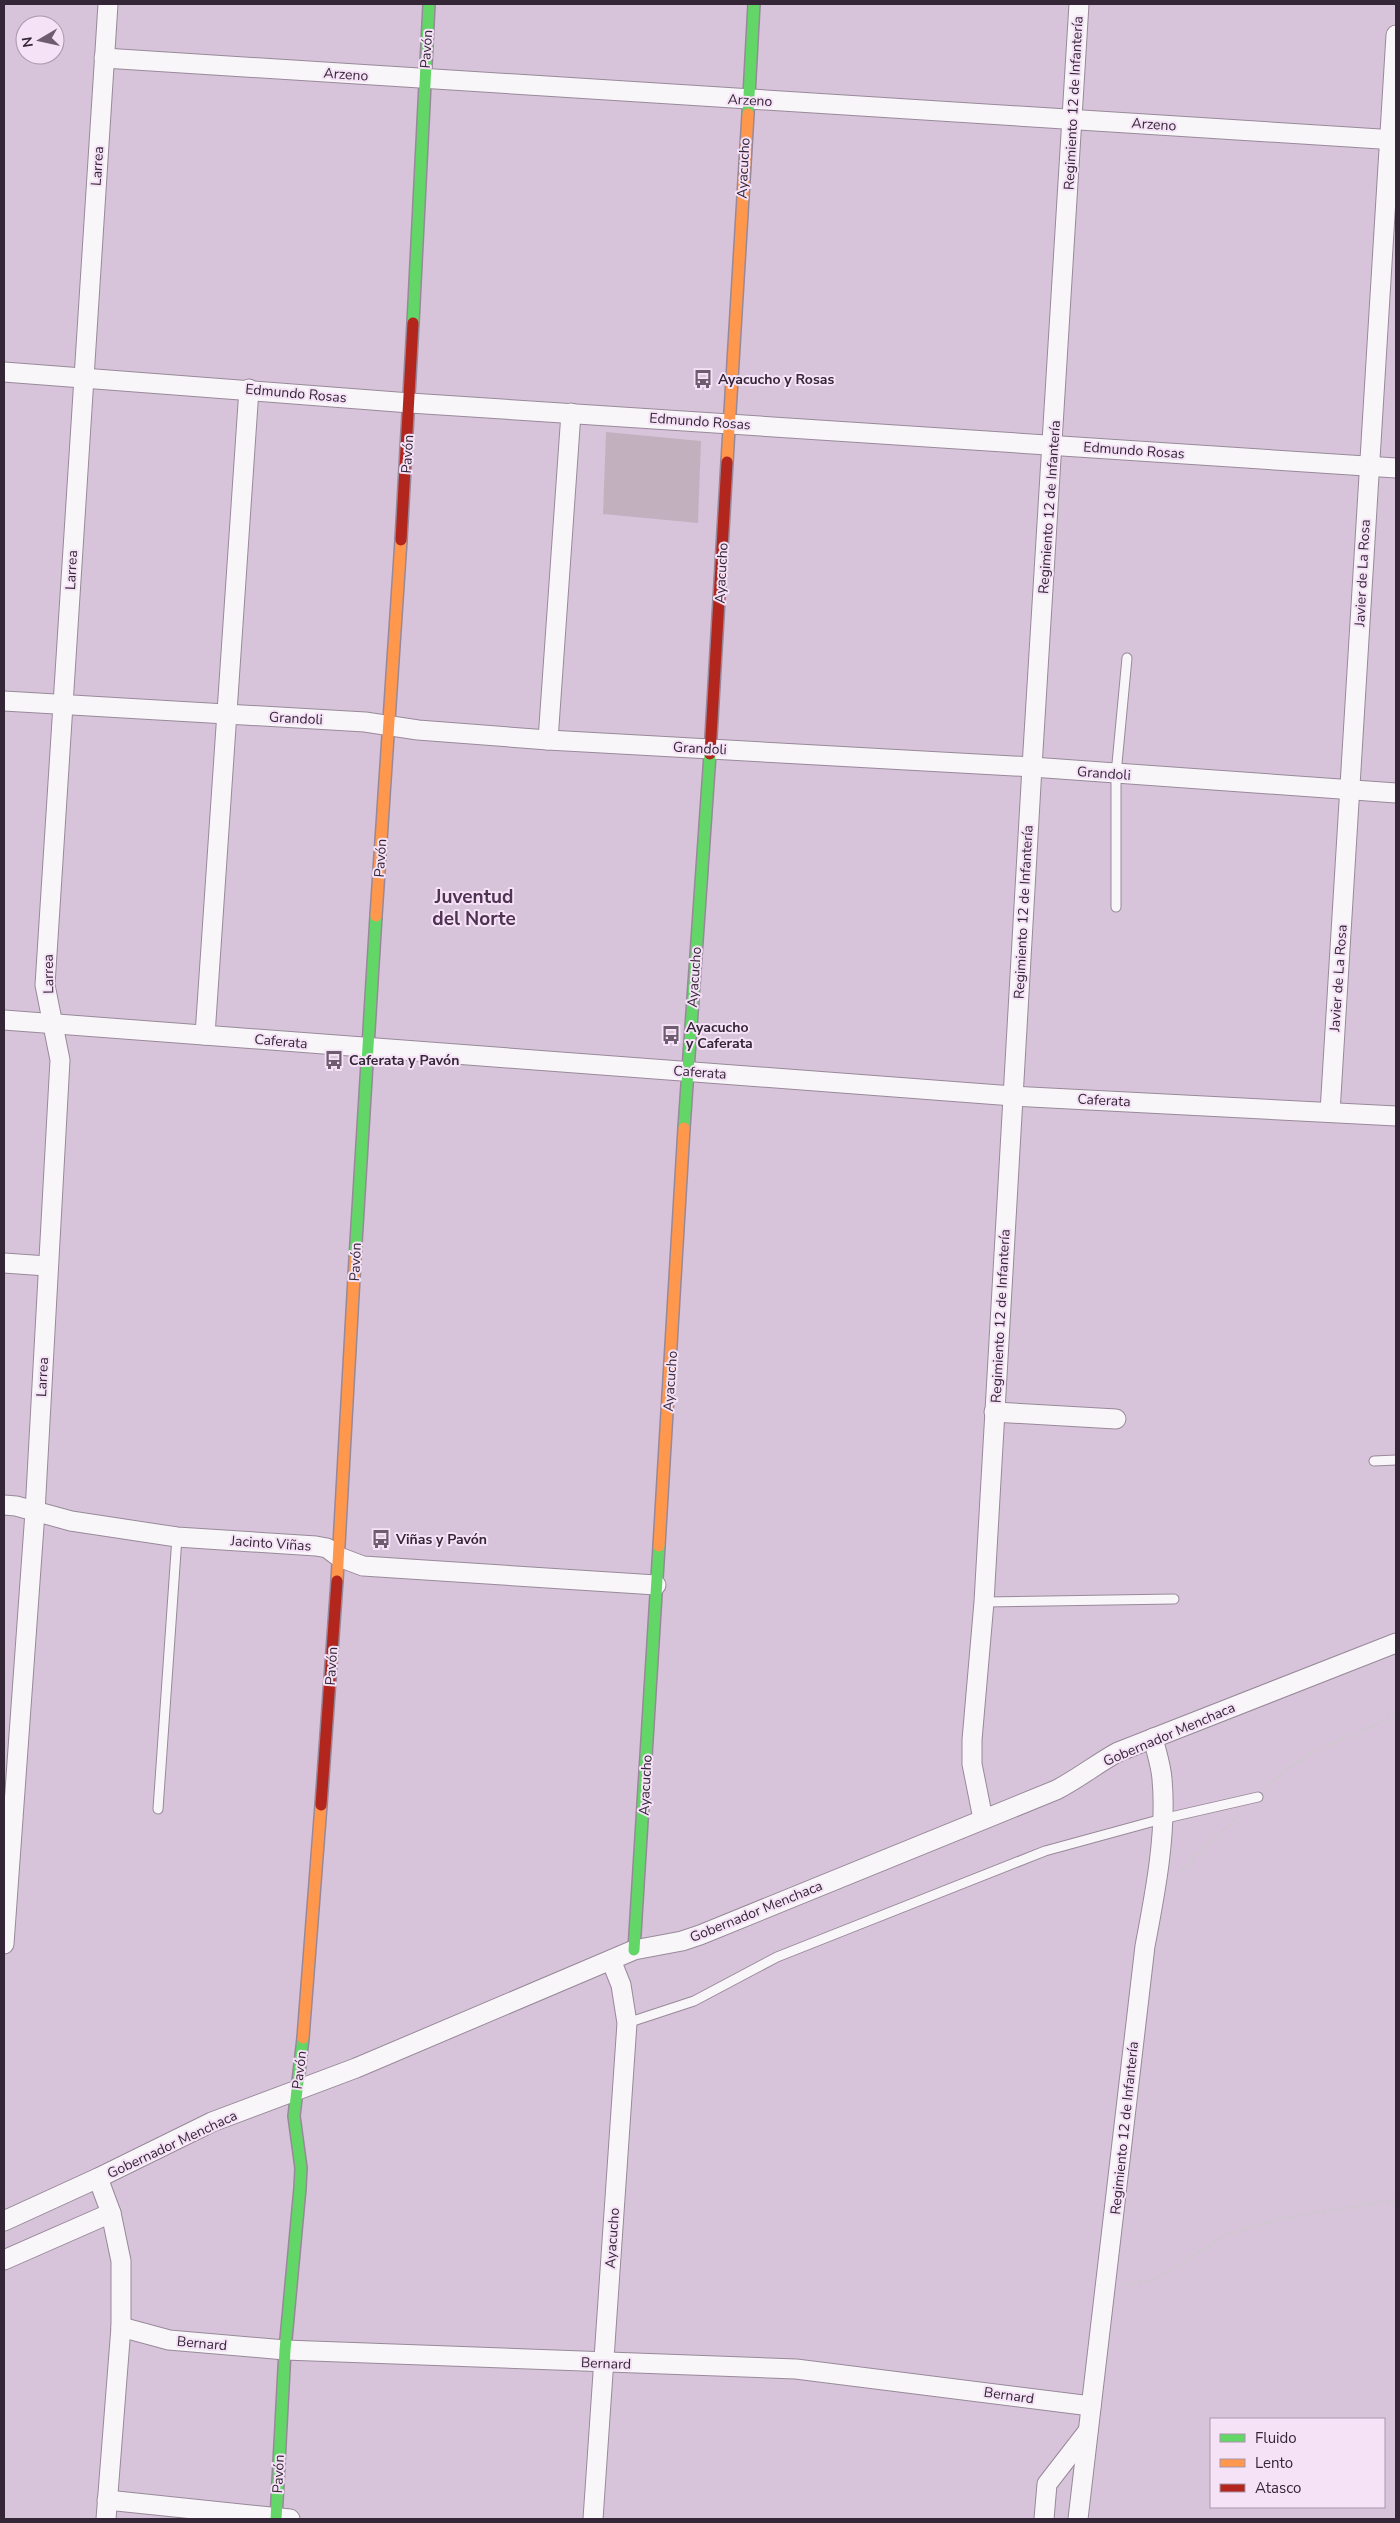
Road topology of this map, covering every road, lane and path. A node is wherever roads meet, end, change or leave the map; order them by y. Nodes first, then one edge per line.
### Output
1 (108, 4) edge
2 (429, 4) edge
3 (754, 4) edge
4 (1079, 4) edge
5 (1396, 35) edge
6 (104, 58) junction
7 (424, 79) junction
8 (747, 100) junction
9 (1073, 119) junction
10 (1393, 140) edge
11 (4, 372) edge
12 (82, 378) junction
13 (249, 389) junction
14 (410, 403) junction
15 (571, 413) junction
16 (729, 423) junction
17 (1053, 444) junction
18 (1368, 466) junction
19 (1396, 468) edge
20 (1127, 658) dead end
21 (4, 701) edge
22 (63, 705) junction
23 (226, 713) junction
24 (389, 726) junction
25 (548, 740) junction
26 (710, 748) junction
27 (1032, 767) junction
28 (1116, 774) junction
29 (1350, 791) junction
30 (1396, 794) edge
31 (1116, 907) dead end
32 (4, 1020) edge
33 (53, 1023) junction
34 (205, 1035) junction
35 (367, 1048) junction
36 (690, 1072) junction
37 (1013, 1096) junction
38 (1330, 1112) junction
39 (1396, 1116) edge
40 (4, 1263) edge
41 (47, 1266) junction
42 (994, 1412) junction
43 (1116, 1419) dead end
44 (1374, 1460) dead end
45 (1396, 1460) edge
46 (4, 1505) edge
47 (35, 1512) junction
48 (178, 1537) junction
49 (339, 1557) junction
50 (656, 1585) junction
51 (1174, 1599) dead end
52 (984, 1602) junction
53 (1396, 1642) edge
54 (1153, 1738) junction
55 (1258, 1796) dead end
56 (158, 1809) dead end
57 (983, 1819) junction
58 (1162, 1819) junction
59 (4, 1944) edge
60 (634, 1950) junction
61 (611, 1960) junction
62 (627, 2022) junction
63 (297, 2090) junction
64 (98, 2178) junction
65 (1396, 2200) edge
66 (111, 2213) junction
67 (4, 2221) edge
68 (6, 2253) edge
69 (1106, 2287) junction
70 (121, 2327) junction
71 (285, 2350) junction
72 (603, 2363) junction
73 (1092, 2406) junction
74 (1088, 2431) junction
75 (107, 2500) junction
76 (106, 2519) edge
77 (280, 2519) edge
78 (593, 2519) edge
79 (1044, 2519) edge
80 (1078, 2519) edge

1 - 6 street, Larrea
2 - 7 street, Pavón
3 - 8 street, Ayacucho
4 - 9 street, Regimiento 12 de Infantería
5 - 10 street, Javier de La Rosa
6 - 7 street, Arzeno
6 - 12 street, Larrea
7 - 8 street, Arzeno
7 - 14 street, Pavón
8 - 9 street, Arzeno
8 - 16 street, Ayacucho
9 - 10 street, Arzeno
9 - 17 street, Regimiento 12 de Infantería
10 - 18 street, Javier de La Rosa
11 - 12 street, Edmundo Rosas
12 - 13 street, Edmundo Rosas
12 - 22 street, Larrea
13 - 14 street, Edmundo Rosas
13 - 23 street
14 - 15 street, Edmundo Rosas
14 - 24 street, Pavón
15 - 16 street, Edmundo Rosas
15 - 25 street
16 - 17 street, Edmundo Rosas
16 - 26 street, Ayacucho
17 - 18 street, Edmundo Rosas
17 - 27 street, Regimiento 12 de Infantería
18 - 19 street, Edmundo Rosas
18 - 29 street, Javier de La Rosa
20 - 28 lane
21 - 22 street, Grandoli
22 - 23 street, Grandoli
22 - 33 street, Larrea
23 - 24 street, Grandoli
23 - 34 street
24 - 25 street, Grandoli
24 - 35 street, Pavón
25 - 26 street, Grandoli
26 - 27 street, Grandoli
26 - 36 street, Ayacucho
27 - 28 street, Grandoli
27 - 37 street, Regimiento 12 de Infantería
28 - 29 street, Grandoli
28 - 31 lane
29 - 30 street, Grandoli
29 - 38 street, Javier de La Rosa
32 - 33 street, Caferata
33 - 34 street, Caferata
33 - 41 street, Larrea
34 - 35 street, Caferata
35 - 36 street, Caferata
35 - 49 street, Pavón
36 - 37 street, Caferata
36 - 50 street, Ayacucho
37 - 38 street, Caferata
37 - 42 street, Regimiento 12 de Infantería
38 - 39 street, Caferata
40 - 41 street
41 - 47 street, Larrea
42 - 43 street
42 - 52 street, Regimiento 12 de Infantería
44 - 45 lane
46 - 47 street, Jacinto Viñas
47 - 48 street, Jacinto Viñas
47 - 59 street, Larrea
48 - 49 street, Jacinto Viñas
48 - 56 lane
49 - 50 street, Jacinto Viñas
49 - 63 street, Pavón
50 - 60 street, Ayacucho
51 - 52 lane
52 - 57 street, Regimiento 12 de Infantería
53 - 54 street, Gobernador Menchaca
54 - 57 street, Gobernador Menchaca
54 - 58 street, Regimiento 12 de Infantería
55 - 58 lane
57 - 60 street, Gobernador Menchaca
58 - 62 lane
58 - 69 street, Regimiento 12 de Infantería
60 - 61 street, Gobernador Menchaca
61 - 62 street, Ayacucho
61 - 63 street, Gobernador Menchaca
62 - 72 street, Ayacucho
63 - 64 street, Gobernador Menchaca
63 - 71 street, Pavón
64 - 66 street
64 - 67 street, Gobernador Menchaca
65 - 69 path
66 - 68 street
66 - 70 street
69 - 73 street, Regimiento 12 de Infantería
70 - 71 street, Bernard
70 - 75 street
71 - 72 street, Bernard
71 - 77 street, Pavón
72 - 73 street, Bernard
72 - 78 street, Ayacucho
73 - 74 street, Regimiento 12 de Infantería
74 - 79 street
74 - 80 street, Regimiento 12 de Infantería
75 - 76 street
75 - 77 street

